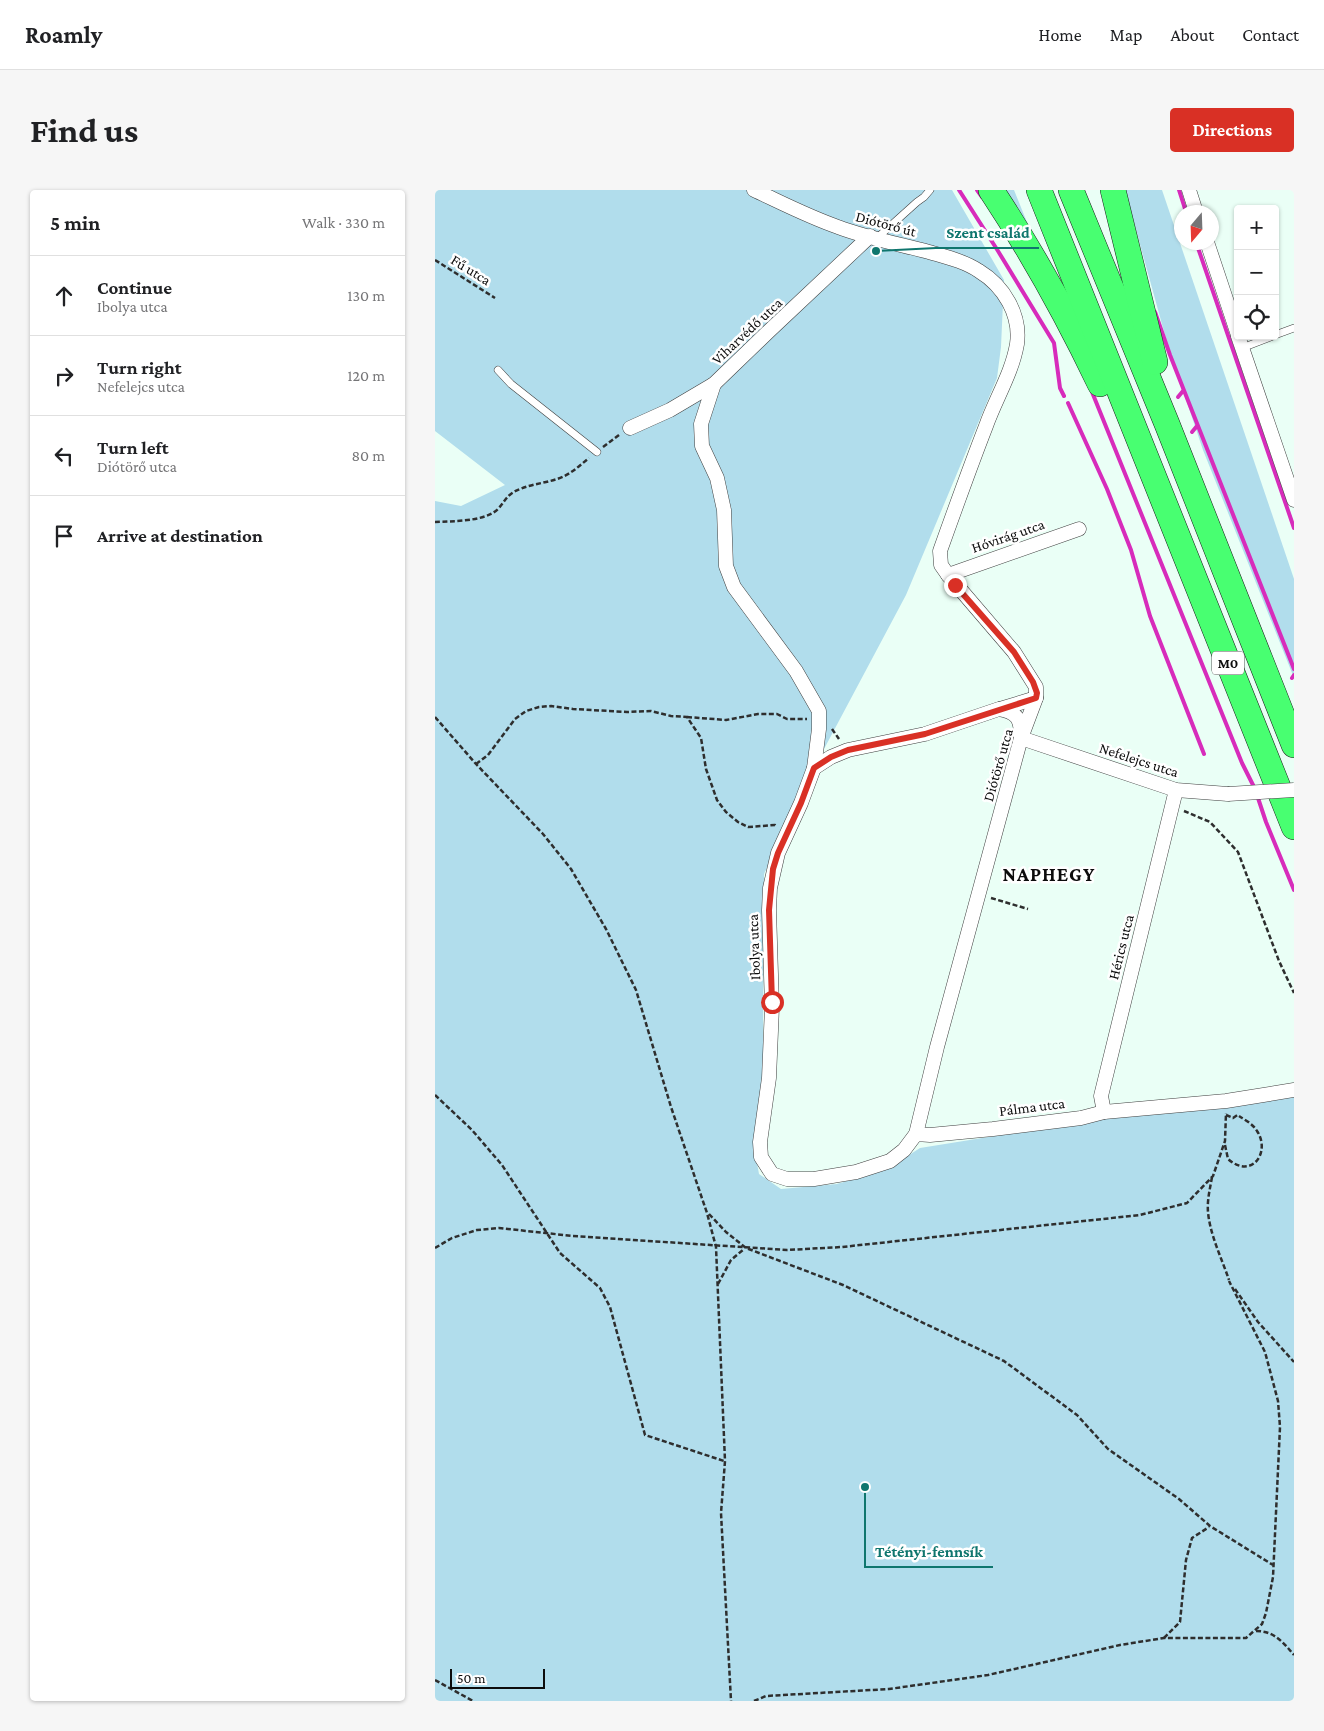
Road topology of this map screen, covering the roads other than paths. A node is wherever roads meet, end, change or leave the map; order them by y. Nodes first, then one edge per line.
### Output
1 (754, 190) edge
2 (930, 190) edge
3 (991, 190) edge
4 (1039, 190) edge
5 (1071, 190) edge
6 (1113, 190) edge
7 (1189, 190) edge
8 (1194, 205) edge
9 (873, 237) junction
10 (1210, 250) edge
11 (1234, 325) edge
12 (1294, 328) edge
13 (1279, 334) edge
14 (1239, 340) edge
15 (498, 370) dead end
16 (714, 384) junction
17 (630, 428) road end
18 (597, 452) road end
19 (1177, 452) junction
20 (1162, 497) junction
21 (1294, 500) edge
22 (1079, 529) dead end
23 (948, 575) junction
24 (1036, 698) junction
25 (999, 709) junction
26 (1021, 738) junction
27 (1294, 744) edge
28 (814, 768) junction
29 (1176, 790) junction
30 (1294, 790) edge
31 (1294, 827) edge
32 (1294, 1090) edge
33 (1104, 1112) junction
34 (915, 1134) junction

1 - 9 street, Diótörő út
2 - 9 lane
3 - 20 highway
4 - 20 highway, M0
5 - 19 highway, M0
6 - 19 highway
7 - 8 street
9 - 16 street, Viharvédő utca
9 - 23 street, Diótörő út
10 - 11 street
12 - 13 lane
14 - 21 street
15 - 18 lane
16 - 17 street, Viharvédő utca
16 - 28 street, Ibolya utca
19 - 27 highway, M0
20 - 31 highway, M0
22 - 23 street, Hóvirág utca
23 - 24 street
24 - 25 street
24 - 26 street, Diótörő utca
25 - 26 street
25 - 28 street
26 - 29 street, Nefelejcs utca
26 - 34 street, Diótörő utca
28 - 34 street, Ibolya utca
29 - 30 street, Nefelejcs utca, bridge
29 - 33 street, Hérics utca
32 - 33 street, Pálma utca
33 - 34 street, Pálma utca

